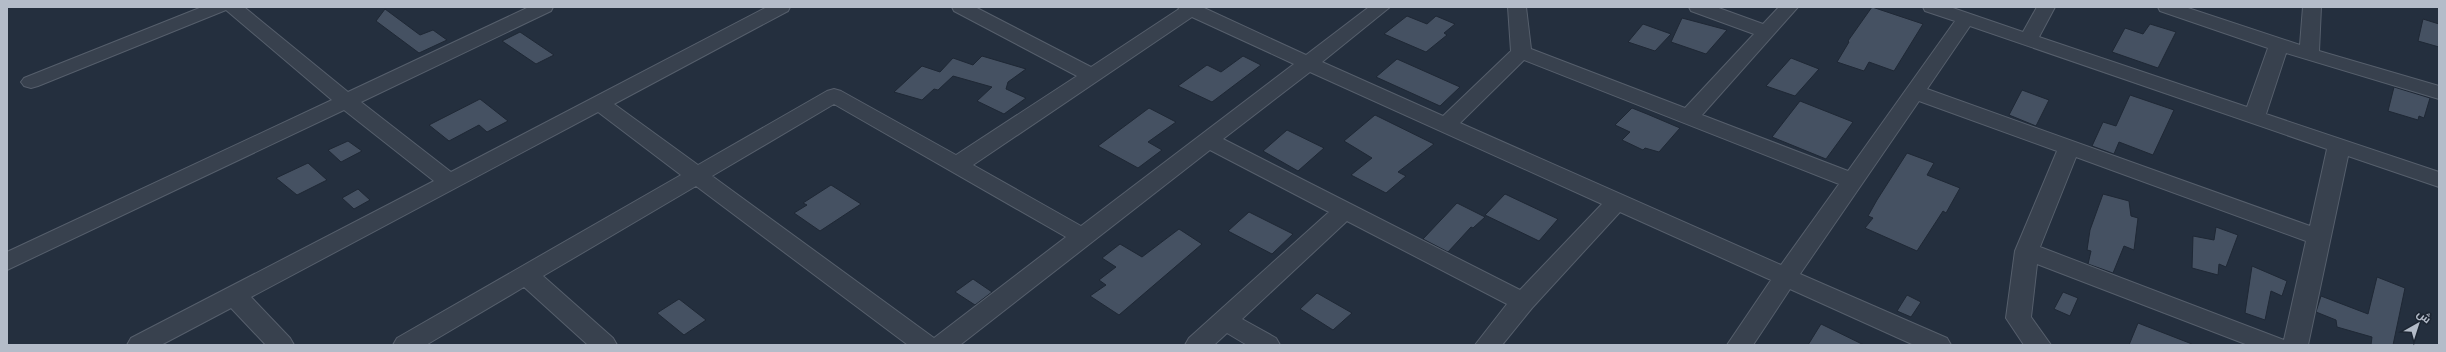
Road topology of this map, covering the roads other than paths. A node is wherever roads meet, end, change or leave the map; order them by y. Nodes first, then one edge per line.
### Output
1 (219, 7) edge
2 (233, 7) edge
3 (543, 7) edge
4 (781, 7) edge
5 (961, 7) edge
6 (1381, 7) edge
7 (1517, 7) edge
8 (1698, 7) edge
9 (1789, 7) edge
10 (1932, 7) edge
11 (2046, 7) edge
12 (2167, 7) edge
13 (2312, 7) edge
14 (1189, 8) edge
15 (1966, 19) junction
16 (1766, 32) junction
17 (2028, 40) junction
18 (2279, 45) junction
19 (1521, 52) junction
20 (2309, 54) junction
21 (1307, 63) junction
22 (1091, 75) junction
23 (31, 82) dead end
24 (1915, 92) junction
25 (2439, 93) edge
26 (346, 101) junction
27 (599, 103) junction
28 (1689, 117) junction
29 (2254, 117) junction
30 (1446, 125) junction
31 (1208, 140) junction
32 (2339, 146) junction
33 (2069, 147) junction
34 (957, 165) junction
35 (696, 175) junction
36 (2439, 180) edge
37 (1853, 181) junction
38 (450, 182) junction
39 (1617, 201) junction
40 (1344, 211) junction
41 (1083, 237) junction
42 (2318, 237) junction
43 (2027, 251) junction
44 (7, 262) edge
45 (526, 275) junction
46 (1786, 276) junction
47 (235, 296) junction
48 (1523, 302) junction
49 (1225, 321) junction
50 (140, 345) edge
51 (281, 345) edge
52 (406, 345) edge
53 (604, 345) edge
54 (926, 345) edge
55 (942, 345) edge
56 (1198, 345) edge
57 (1267, 345) edge
58 (1488, 345) edge
59 (1740, 345) edge
60 (1938, 345) edge
61 (2038, 345) edge
62 (2274, 345) edge
63 (2295, 345) edge

1 - 23 street
2 - 26 street
3 - 26 street
4 - 27 street
5 - 22 street
6 - 21 street
7 - 19 street
8 - 16 street
9 - 16 street
10 - 15 street
11 - 17 street
12 - 18 street
13 - 20 street
14 - 21 street
14 - 22 street
15 - 17 street
15 - 24 street
16 - 28 street
17 - 29 street
18 - 20 street
18 - 29 street
19 - 28 street
19 - 30 street
20 - 25 street
21 - 30 street
21 - 31 street
22 - 34 street
24 - 33 street
24 - 37 street
26 - 38 street
26 - 44 street
27 - 35 street
27 - 38 street
28 - 37 street
29 - 32 street
30 - 39 street
31 - 40 street
31 - 41 street
32 - 36 street
32 - 42 street
33 - 42 street
33 - 43 street
34 - 35 street
34 - 41 street
35 - 45 street
35 - 54 street
37 - 46 street
38 - 47 street
39 - 46 street
39 - 48 street
40 - 48 street
40 - 49 street
41 - 55 street
42 - 63 street
43 - 61 street
43 - 62 street
45 - 52 street
45 - 53 street
46 - 59 street
46 - 60 street
47 - 50 street
47 - 51 street
48 - 58 street
49 - 56 street
49 - 57 street

